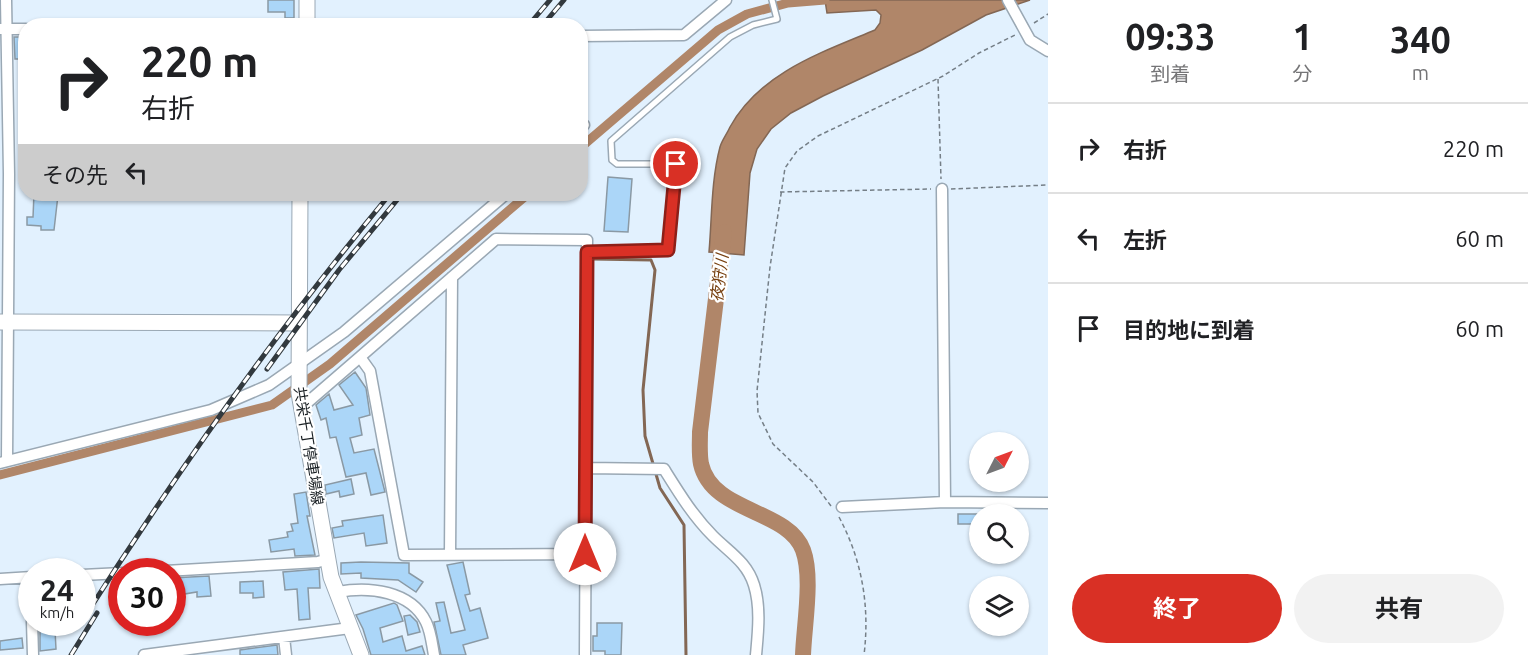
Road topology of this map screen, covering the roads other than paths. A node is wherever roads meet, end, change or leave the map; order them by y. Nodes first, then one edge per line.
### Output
1 (6, 0) edge
2 (307, 0) edge
3 (726, 0) edge
4 (772, 0) edge
5 (1008, 0) edge
6 (307, 18) edge
7 (3, 29) edge
8 (588, 36) edge
9 (1048, 51) edge
10 (942, 189) road end
11 (300, 201) edge
12 (498, 201) edge
13 (587, 252) junction
14 (452, 277) junction
15 (4, 322) edge
16 (298, 323) junction
17 (360, 357) junction
18 (298, 367) junction
19 (300, 400) junction
20 (4, 462) edge
21 (586, 468) junction
22 (945, 502) junction
23 (1048, 503) edge
24 (843, 507) dead end
25 (585, 554) junction
26 (450, 555) junction
27 (328, 559) junction
28 (186, 570) edge
29 (18, 578) edge
30 (0, 579) edge
31 (338, 592) junction
32 (350, 628) junction
33 (32, 636) edge
34 (284, 637) junction
35 (33, 655) edge
36 (144, 655) edge
37 (286, 655) edge
38 (361, 655) edge
39 (434, 655) edge
40 (585, 655) edge
41 (756, 655) edge

1 - 7 street
2 - 6 main road
3 - 8 street
4 - 13 lane
5 - 9 street
7 - 15 street
10 - 22 street
11 - 16 main road, 共栄千丁停車場線
12 - 18 street
13 - 14 street
13 - 21 street
14 - 17 street
14 - 26 street
15 - 16 main road
15 - 20 street
16 - 18 main road, 共栄千丁停車場線
17 - 19 street
17 - 26 street
18 - 19 main road, 共栄千丁停車場線
18 - 20 street
19 - 27 main road, 共栄千丁停車場線
21 - 25 street
21 - 41 street
22 - 23 street
22 - 24 street
25 - 26 street
25 - 40 street
27 - 28 street
27 - 31 main road, 共栄千丁停車場線
29 - 30 street
31 - 32 main road, 共栄千丁停車場線
31 - 39 street
32 - 34 street
32 - 38 main road, 共栄千丁停車場線
33 - 35 street
34 - 36 street
34 - 37 street

